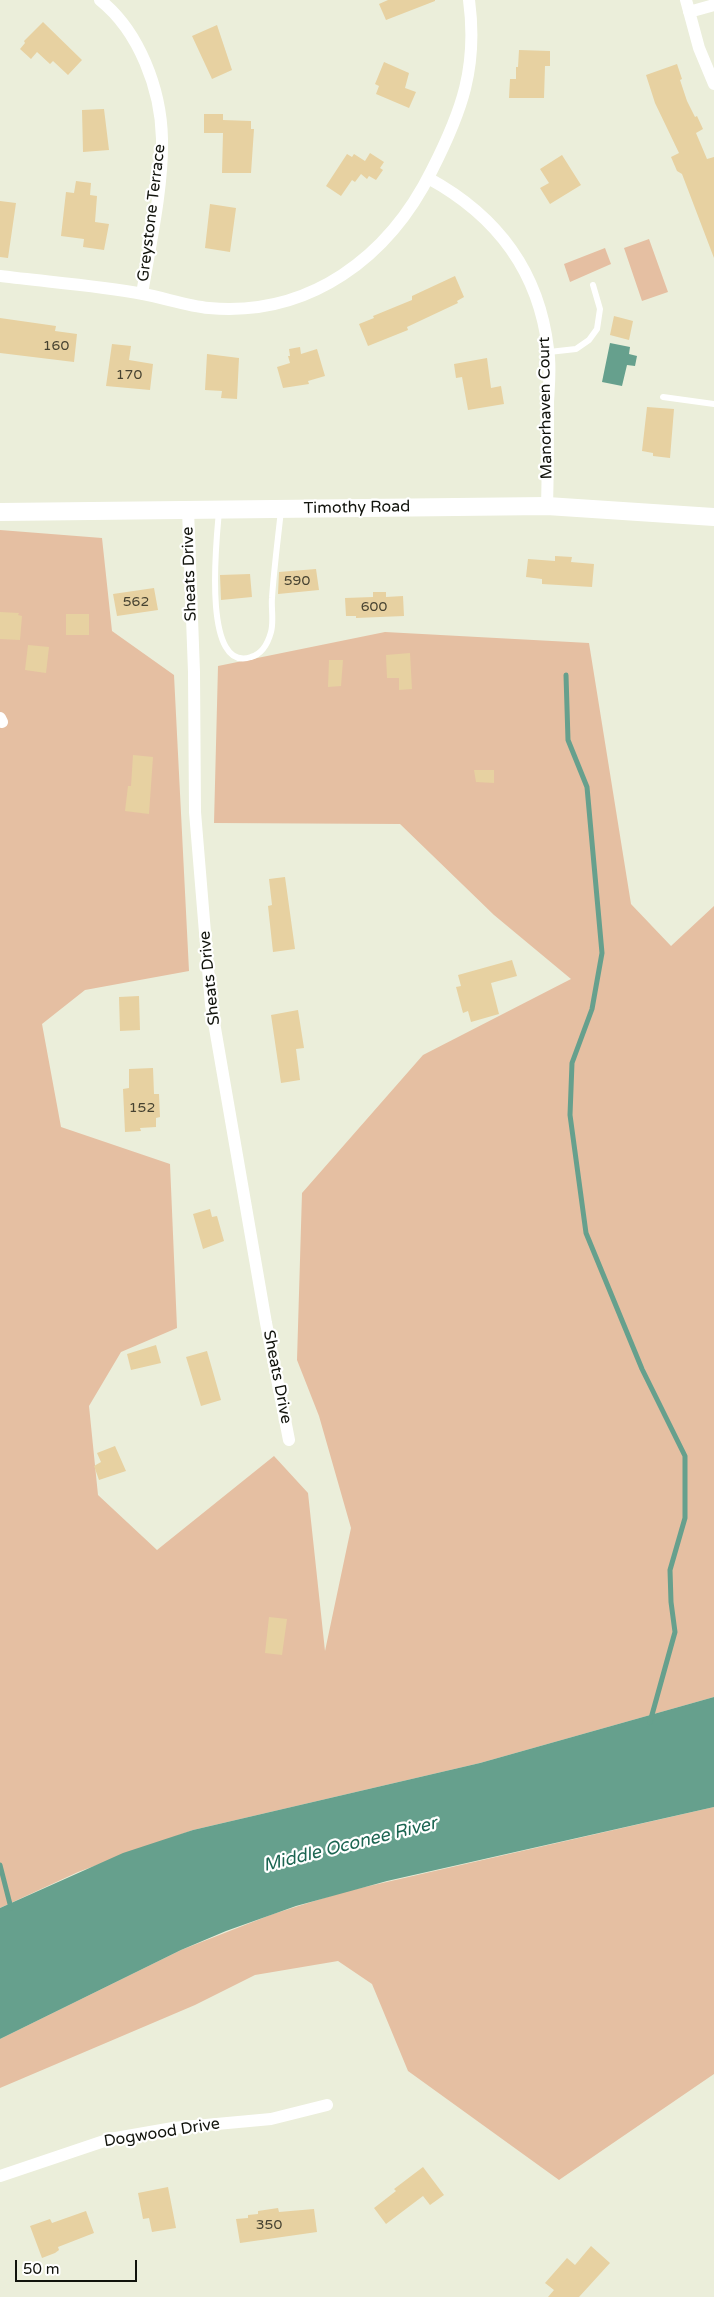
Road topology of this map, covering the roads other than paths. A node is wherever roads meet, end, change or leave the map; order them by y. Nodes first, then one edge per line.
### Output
1 (100, 0) edge
2 (469, 0) edge
3 (714, 5) edge
4 (688, 6) edge
5 (714, 84) edge
6 (428, 178) junction
7 (0, 276) edge
8 (593, 285) dead end
9 (142, 294) junction
10 (549, 352) junction
11 (663, 397) dead end
12 (714, 404) edge
13 (547, 506) junction
14 (281, 509) junction
15 (188, 510) junction
16 (219, 510) junction
17 (0, 512) edge
18 (714, 517) edge
19 (289, 1440) dead end
20 (327, 2105) dead end
21 (0, 2176) edge

1 - 9 street, Greystone Terrace
2 - 6 street, Greystone Terrace
3 - 4 street
4 - 5 street
6 - 9 street, Greystone Terrace
6 - 10 street, Manorhaven Court
7 - 9 street, Greystone Terrace
8 - 10 lane
10 - 13 street, Manorhaven Court
11 - 12 lane
13 - 14 main road, Timothy Road
13 - 18 main road, Timothy Road
14 - 16 main road, Timothy Road
14 - 16 lane
15 - 16 main road, Timothy Road
15 - 17 main road, Timothy Road
15 - 19 street, Sheats Drive
20 - 21 street, Dogwood Drive

